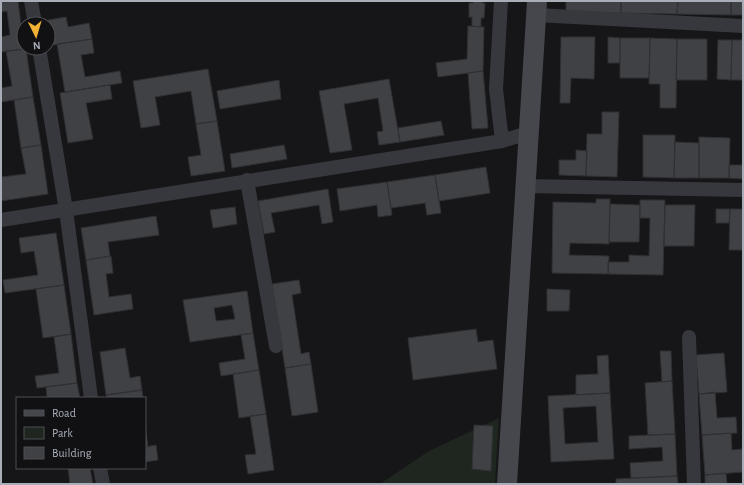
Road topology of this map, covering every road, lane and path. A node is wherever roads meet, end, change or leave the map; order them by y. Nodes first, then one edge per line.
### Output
1 (31, 1) edge
2 (501, 1) edge
3 (536, 8) edge
4 (34, 16) edge
5 (743, 26) edge
6 (40, 56) edge
7 (528, 133) junction
8 (502, 141) junction
9 (247, 180) junction
10 (525, 186) junction
11 (743, 190) edge
12 (66, 210) junction
13 (1, 220) edge
14 (689, 337) dead end
15 (276, 346) dead end
16 (91, 397) edge
17 (100, 469) edge
18 (102, 484) edge
19 (508, 484) edge
20 (694, 484) edge

1 - 4 street
2 - 8 street
3 - 5 street
3 - 7 street
6 - 12 street
7 - 8 street
7 - 10 street
8 - 9 street
9 - 12 street
9 - 15 street
10 - 11 street
10 - 19 street
12 - 13 street
12 - 16 street
14 - 20 street
17 - 18 street

